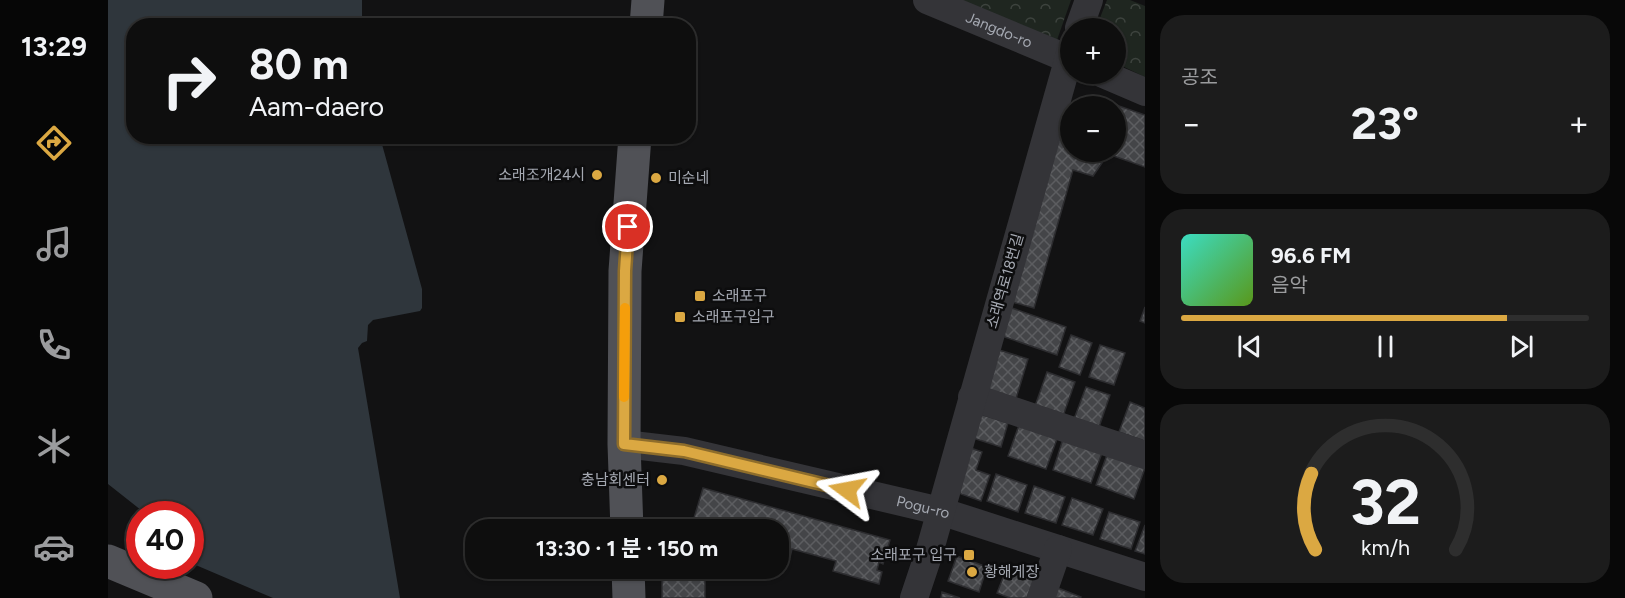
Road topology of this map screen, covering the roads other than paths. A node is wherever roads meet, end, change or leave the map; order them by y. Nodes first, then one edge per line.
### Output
1 (648, 0) edge
2 (927, 0) edge
3 (1089, 0) edge
4 (647, 18) edge
5 (1083, 18) edge
6 (1060, 52) edge
7 (1062, 84) edge
8 (1126, 84) edge
9 (1145, 92) edge
10 (634, 144) edge
11 (972, 397) junction
12 (624, 444) junction
13 (1145, 455) edge
14 (940, 511) junction
15 (627, 519) edge
16 (1058, 549) junction
17 (108, 561) edge
18 (628, 579) edge
19 (1142, 584) edge
20 (196, 598) edge
21 (629, 598) edge
22 (914, 598) edge
23 (1041, 598) edge

1 - 4 main road
2 - 6 street, Jangdo-ro
3 - 5 street
7 - 11 street, 소래역로18번길
8 - 9 street
10 - 12 main road
11 - 13 street
11 - 14 street, 소래역로18번길
12 - 14 street, Pogu-ro
12 - 15 main road
14 - 16 street, Pogu-ro
14 - 22 street, 소래역로18번길
16 - 19 street, Pogu-ro
16 - 23 street
17 - 20 main road
18 - 21 main road

